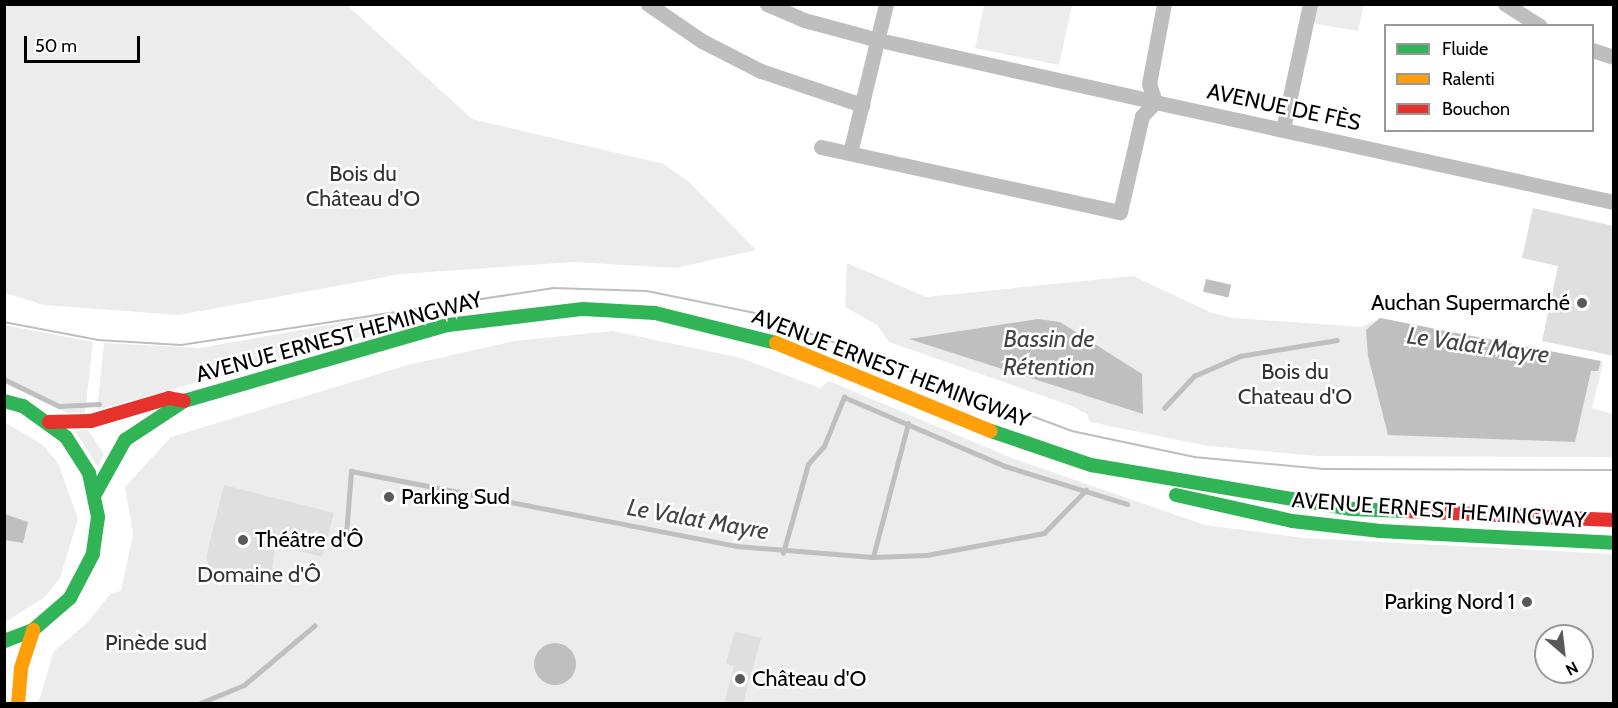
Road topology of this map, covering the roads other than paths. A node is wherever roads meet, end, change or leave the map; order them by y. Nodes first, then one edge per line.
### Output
1 (648, 4) edge
2 (767, 4) edge
3 (886, 4) edge
4 (1164, 4) edge
5 (1310, 4) edge
6 (1505, 4) edge
7 (1537, 24) edge
8 (883, 41) junction
9 (1594, 50) edge
10 (1614, 57) edge
11 (1150, 101) junction
12 (862, 105) junction
13 (1283, 129) junction
14 (821, 147) dead end
15 (850, 153) junction
16 (1614, 202) edge
17 (4, 401) edge
18 (184, 401) junction
19 (50, 422) junction
20 (1091, 465) junction
21 (95, 494) junction
22 (1614, 520) edge
23 (1614, 543) edge
24 (33, 630) junction
25 (4, 641) edge
26 (18, 704) edge

1 - 12 street
2 - 8 street, AVENUE DE FÈS
3 - 8 street
4 - 11 street
5 - 13 street
6 - 7 street
8 - 11 street, AVENUE DE FÈS
8 - 12 street
9 - 10 street
11 - 13 street, AVENUE DE FÈS
11 - 15 street
12 - 15 street
13 - 16 street, AVENUE DE FÈS
14 - 15 street
17 - 19 main road
18 - 19 main road, AVENUE ERNEST HEMINGWAY
18 - 20 main road, AVENUE ERNEST HEMINGWAY
18 - 21 main road, AVENUE ERNEST HEMINGWAY
19 - 21 main road
20 - 22 main road, AVENUE ERNEST HEMINGWAY
20 - 23 main road, AVENUE ERNEST HEMINGWAY
21 - 24 main road
24 - 25 main road
24 - 26 main road

